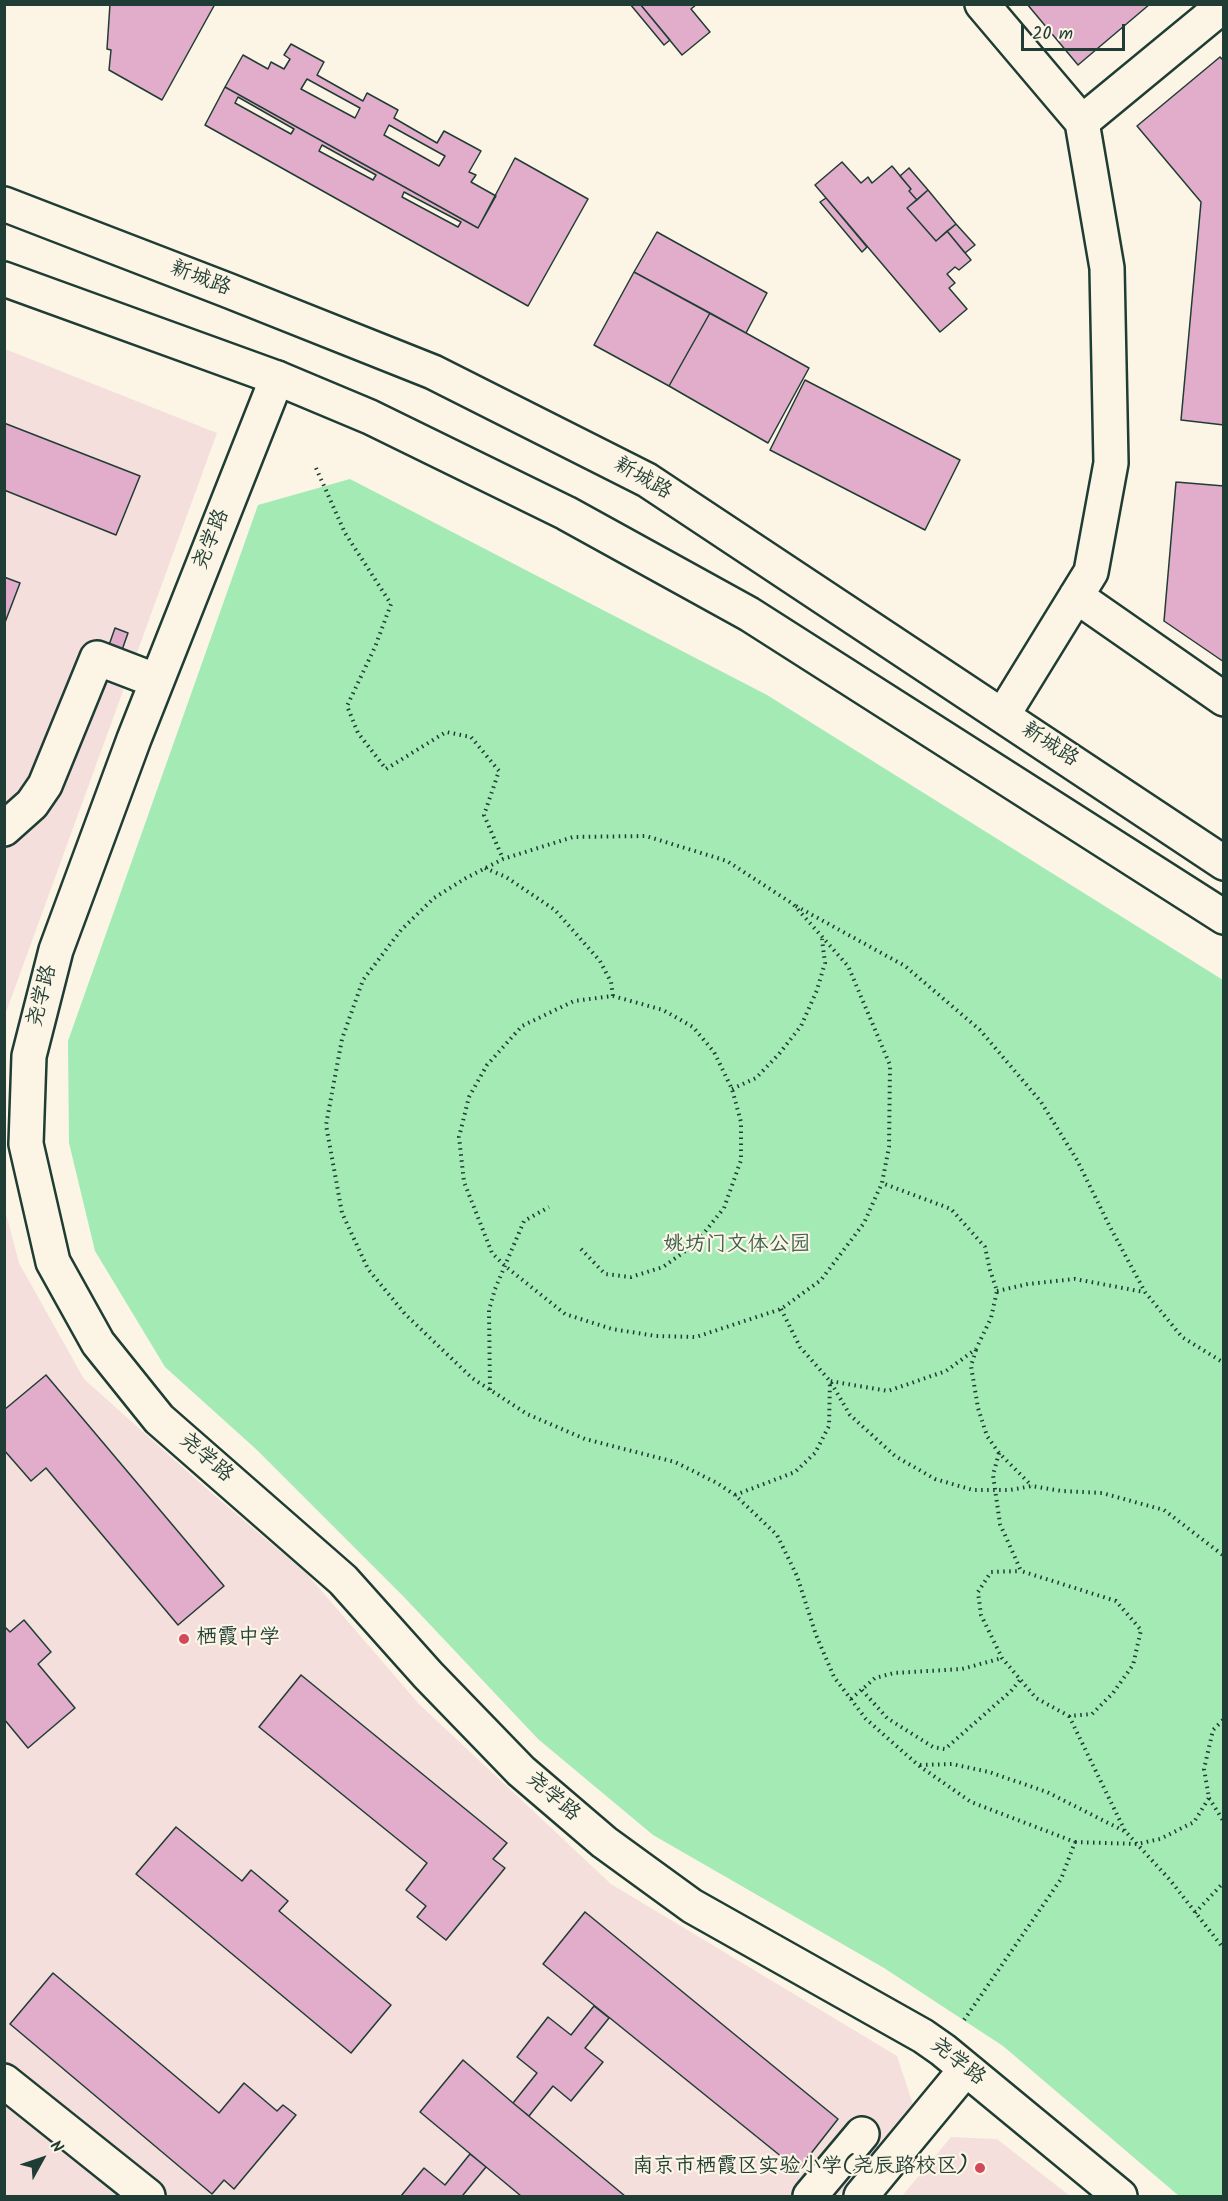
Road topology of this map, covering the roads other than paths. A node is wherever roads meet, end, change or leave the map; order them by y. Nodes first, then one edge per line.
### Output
1 (982, 4) edge
2 (1224, 5) edge
3 (1082, 122) junction
4 (4, 204) edge
5 (4, 279) edge
6 (277, 378) junction
7 (1076, 596) junction
8 (158, 681) junction
9 (1224, 699) edge
10 (1003, 715) junction
11 (4, 829) edge
12 (1224, 862) edge
13 (1224, 917) edge
14 (954, 2060) junction
15 (4, 2081) edge
16 (861, 2134) dead end
17 (148, 2196) edge
18 (810, 2196) edge
19 (861, 2196) edge
20 (1120, 2196) edge

1 - 3 street
2 - 3 street
3 - 7 street
4 - 10 street, 新城路
5 - 6 street
6 - 8 street, 尧学路
6 - 13 street
7 - 9 street
7 - 10 street
8 - 11 street
8 - 14 street, 尧学路
10 - 12 street, 新城路
14 - 19 street
14 - 20 street, 尧学路
15 - 17 street
16 - 18 street

